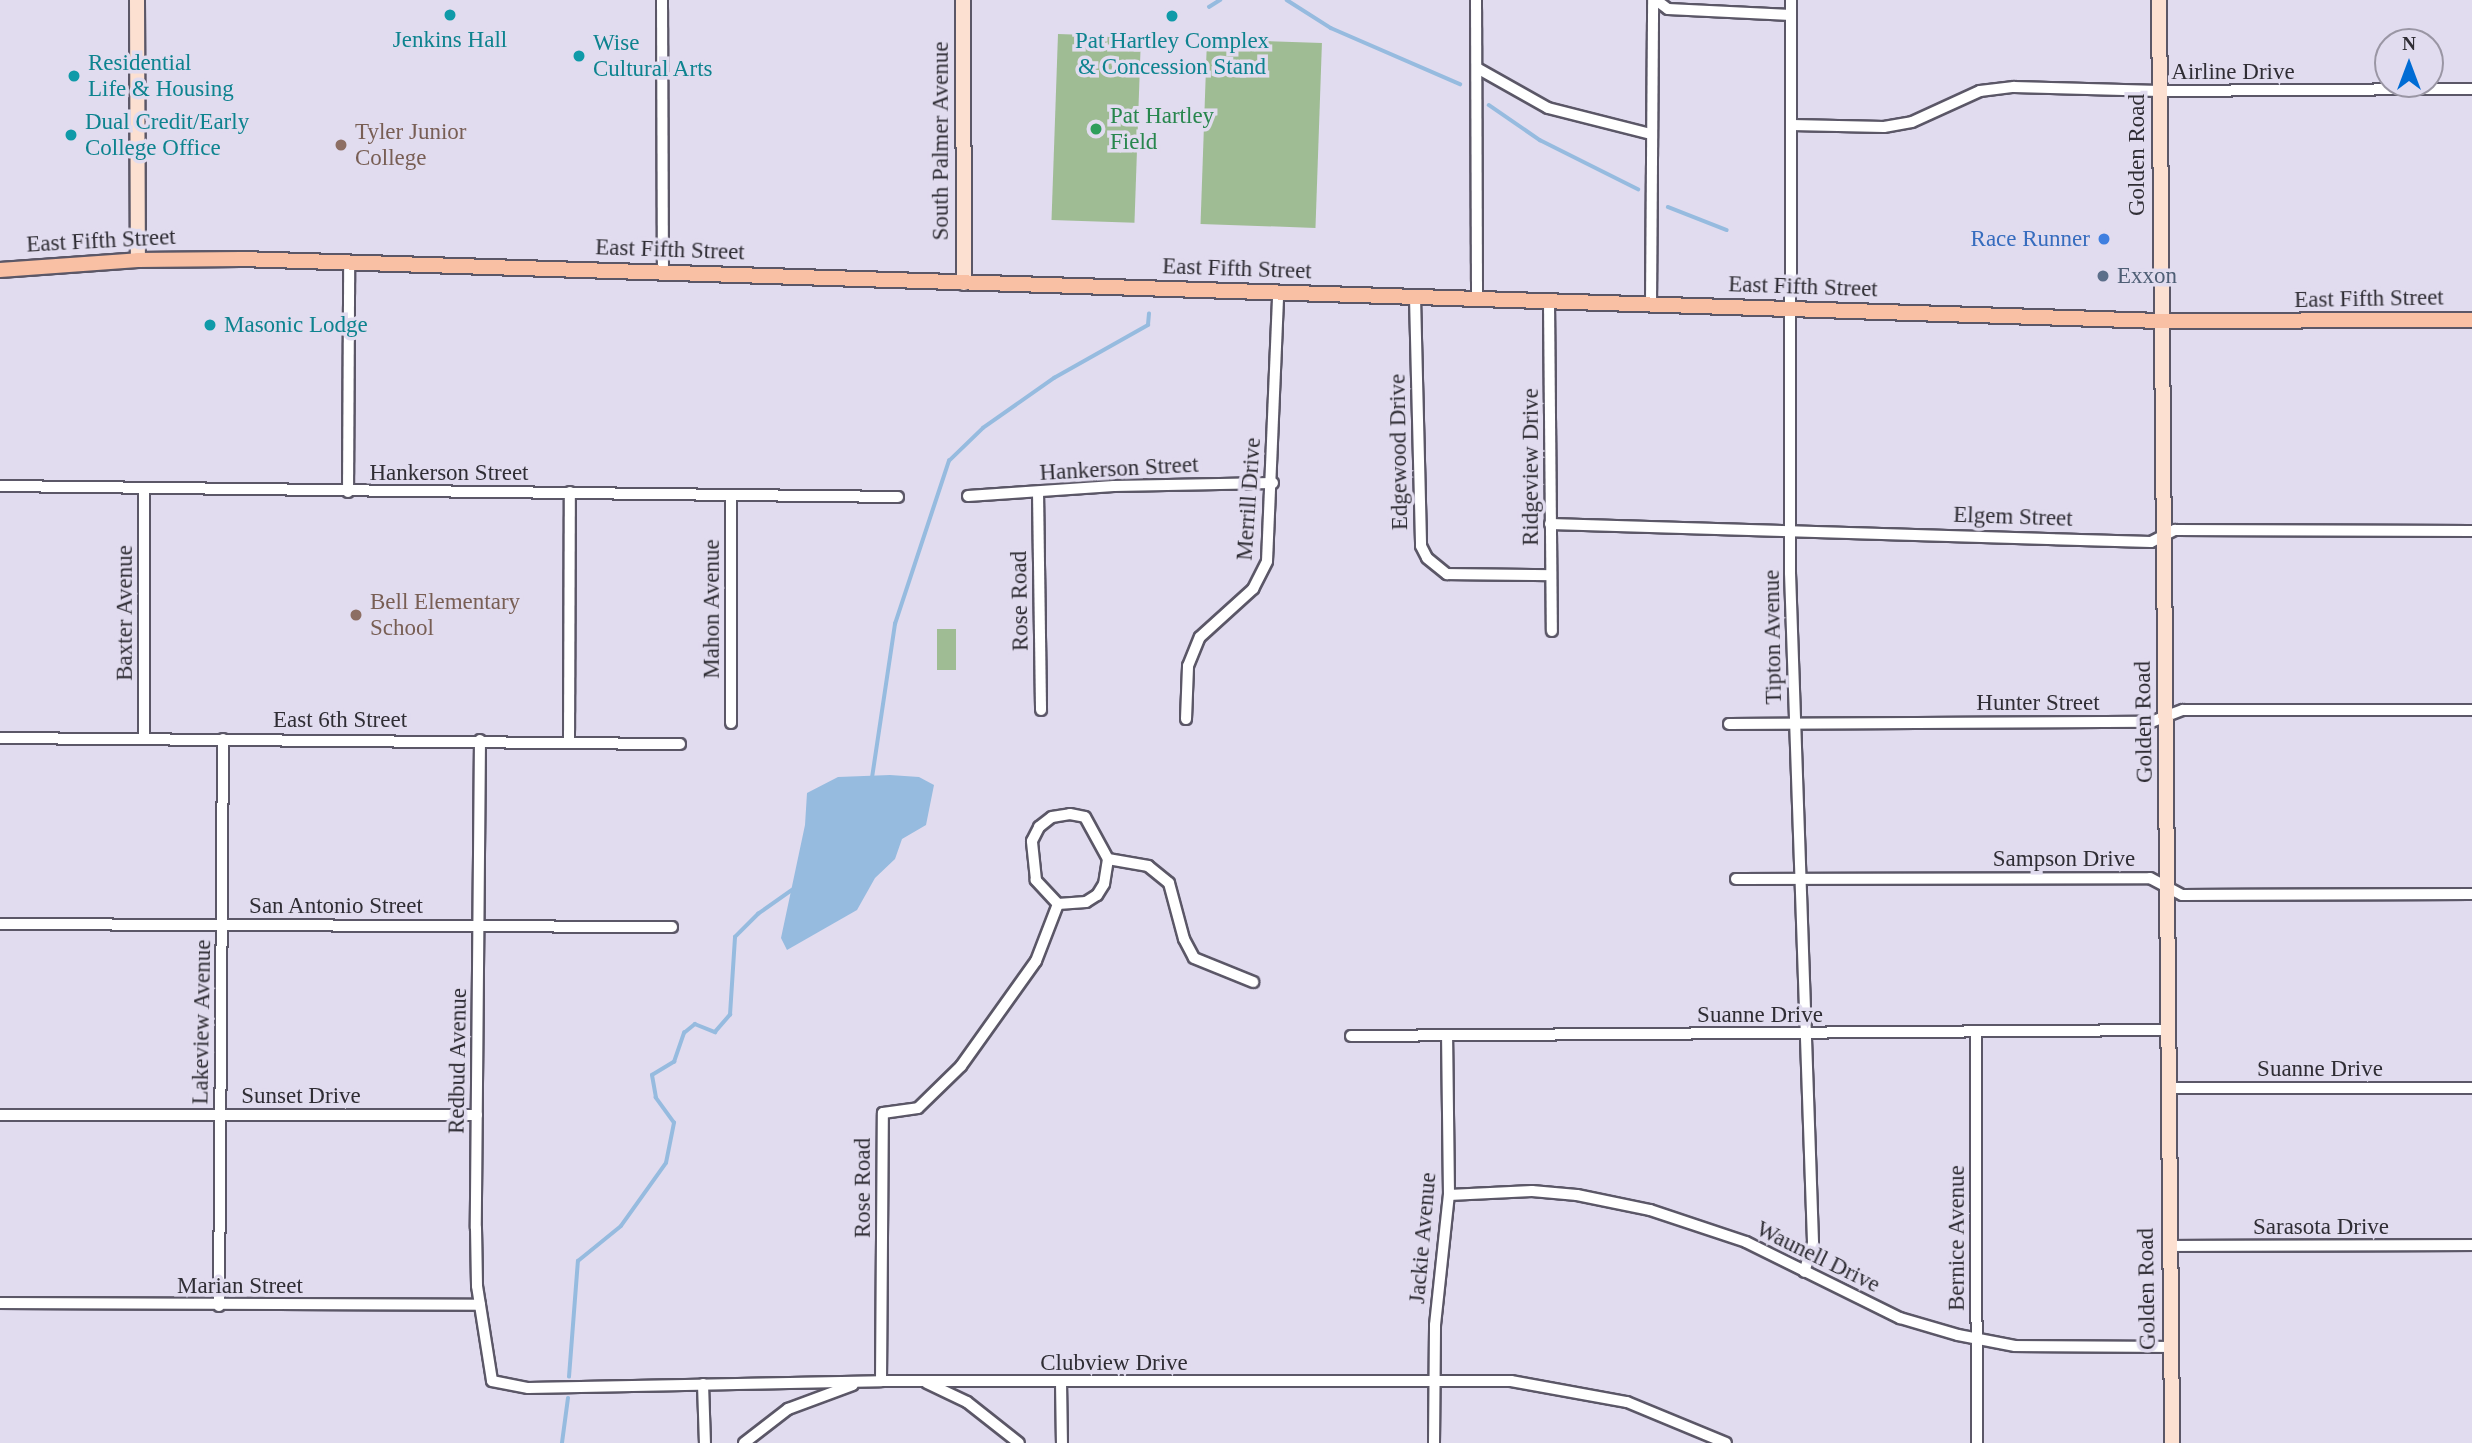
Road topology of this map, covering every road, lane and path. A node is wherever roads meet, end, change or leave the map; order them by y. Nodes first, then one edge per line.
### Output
1 (137, 0) edge
2 (662, 0) edge
3 (963, 0) edge
4 (1476, 0) edge
5 (1654, 0) edge
6 (1791, 0) edge
7 (2159, 0) edge
8 (1791, 15) junction
9 (1477, 68) junction
10 (2472, 89) edge
11 (2160, 91) junction
12 (1792, 125) junction
13 (1651, 134) junction
14 (138, 260) junction
15 (349, 263) junction
16 (0, 270) edge
17 (663, 272) junction
18 (964, 283) junction
19 (1278, 293) junction
20 (1415, 297) junction
21 (1477, 300) junction
22 (1549, 302) junction
23 (1651, 305) junction
24 (1792, 310) junction
25 (2472, 320) edge
26 (2160, 321) junction
27 (1273, 483) junction
28 (0, 486) edge
29 (144, 489) junction
30 (348, 492) junction
31 (570, 492) junction
32 (1038, 492) junction
33 (731, 496) junction
34 (968, 496) dead end
35 (898, 497) dead end
36 (1550, 524) junction
37 (1791, 529) junction
38 (2472, 531) edge
39 (2162, 535) junction
40 (1551, 575) junction
41 (1552, 631) dead end
42 (1041, 710) dead end
43 (2472, 710) edge
44 (2167, 714) junction
45 (1186, 719) dead end
46 (731, 723) dead end
47 (1729, 724) dead end
48 (1794, 724) junction
49 (144, 737) junction
50 (0, 738) edge
51 (223, 739) junction
52 (480, 740) junction
53 (569, 741) junction
54 (680, 744) dead end
55 (1108, 859) junction
56 (1801, 878) junction
57 (1736, 879) dead end
58 (2167, 887) junction
59 (2472, 894) edge
60 (1058, 904) junction
61 (0, 924) edge
62 (222, 925) junction
63 (479, 925) junction
64 (672, 928) dead end
65 (1253, 982) dead end
66 (2168, 1030) junction
67 (1976, 1033) junction
68 (1808, 1034) junction
69 (1447, 1035) junction
70 (1351, 1036) dead end
71 (2169, 1088) junction
72 (2472, 1088) edge
73 (0, 1115) edge
74 (220, 1115) junction
75 (477, 1115) junction
76 (1449, 1195) junction
77 (2472, 1245) edge
78 (2169, 1246) junction
79 (1804, 1272) junction
80 (0, 1303) edge
81 (480, 1305) junction
82 (219, 1306) junction
83 (1976, 1339) junction
84 (2171, 1347) junction
85 (492, 1381) joint
86 (881, 1381) junction
87 (921, 1381) junction
88 (864, 1382) junction
89 (1061, 1382) junction
90 (1434, 1383) junction
91 (703, 1384) junction
92 (705, 1443) edge
93 (744, 1443) edge
94 (1019, 1443) edge
95 (1062, 1443) edge
96 (1434, 1443) edge
97 (1726, 1443) edge
98 (1977, 1443) edge
99 (2172, 1443) edge

1 - 14 street
2 - 17 street
3 - 18 street, South Palmer Avenue
4 - 9 street
5 - 8 street
5 - 13 street
6 - 8 street, Tipton Avenue
7 - 11 street, Golden Road
8 - 12 street, Tipton Avenue
9 - 13 street
9 - 21 street
10 - 11 street, Airline Drive
11 - 12 street, Airline Drive
11 - 26 street, Golden Road
12 - 24 street, Tipton Avenue
13 - 23 street
14 - 15 main road, East Fifth Street
14 - 16 main road, East Fifth Street
15 - 17 main road, East Fifth Street
15 - 30 street
17 - 18 main road, East Fifth Street
18 - 19 main road, East Fifth Street
19 - 20 main road, East Fifth Street
19 - 27 street, Merrill Drive
20 - 21 main road, East Fifth Street
20 - 40 street, Edgewood Drive
21 - 22 main road, East Fifth Street
22 - 23 main road, East Fifth Street
22 - 36 street, Ridgeview Drive
23 - 24 main road, East Fifth Street
24 - 26 main road, East Fifth Street
24 - 37 street, Tipton Avenue
25 - 26 main road, East Fifth Street
26 - 39 street, Golden Road
27 - 32 street, Hankerson Street
27 - 45 street, Merrill Drive
28 - 29 street, Hankerson Street
29 - 30 street, Hankerson Street
29 - 49 street, Baxter Avenue
30 - 31 street, Hankerson Street
31 - 33 street, Hankerson Street
31 - 53 street
32 - 34 street, Hankerson Street
32 - 42 street, Rose Road
33 - 35 street, Hankerson Street
33 - 46 street, Mahon Avenue
36 - 37 street, Elgem Street
36 - 40 street, Ridgeview Drive
37 - 39 street, Elgem Street
37 - 48 street, Tipton Avenue
38 - 39 street, Elgem Street
39 - 44 street, Golden Road
40 - 41 street, Ridgeview Drive
43 - 44 street, Hunter Street
44 - 48 street, Hunter Street
44 - 58 street, Golden Road
47 - 48 street, Hunter Street
48 - 56 street, Tipton Avenue
49 - 50 street, East 6th Street
49 - 51 street, East 6th Street
51 - 52 street, East 6th Street
51 - 62 street, Lakeview Avenue
52 - 53 street, East 6th Street
52 - 63 street, Redbud Avenue
53 - 54 street, East 6th Street
55 - 60 street
55 - 60 street
55 - 65 street
56 - 57 street, Sampson Drive
56 - 58 street, Sampson Drive
56 - 68 street, Tipton Avenue
58 - 59 street, Sampson Drive
58 - 66 street, Golden Road
60 - 86 street, Rose Road
61 - 62 street, San Antonio Street
62 - 63 street, San Antonio Street
62 - 74 street, Lakeview Avenue
63 - 64 street, San Antonio Street
63 - 75 street, Redbud Avenue
66 - 67 street, Suanne Drive
66 - 71 street, Golden Road
67 - 68 street, Suanne Drive
67 - 83 street, Bernice Avenue
68 - 69 street, Suanne Drive
68 - 79 street, Tipton Avenue
69 - 70 street, Suanne Drive
69 - 76 street, Jackie Avenue
71 - 72 street, Suanne Drive
71 - 78 street, Golden Road
73 - 74 street, Sunset Drive
74 - 75 street, Sunset Drive
74 - 82 street, Lakeview Avenue
75 - 81 street, Redbud Avenue
76 - 79 street, Waunell Drive
76 - 90 street, Jackie Avenue
77 - 78 street, Sarasota Drive
78 - 84 street, Golden Road
79 - 83 street, Waunell Drive
80 - 82 street, Marian Street
81 - 82 street, Marian Street
81 - 85 street, Redbud Avenue
83 - 84 street, Waunell Drive
83 - 98 street, Bernice Avenue
84 - 99 street, Golden Road
85 - 91 street, Clubview Drive
86 - 87 street, Clubview Drive
86 - 88 street, Clubview Drive
87 - 89 street, Clubview Drive
87 - 94 street
88 - 91 street, Clubview Drive
88 - 93 street
89 - 90 street, Clubview Drive
89 - 95 street
90 - 96 street, Jackie Avenue
90 - 97 street, Clubview Drive
91 - 92 street

